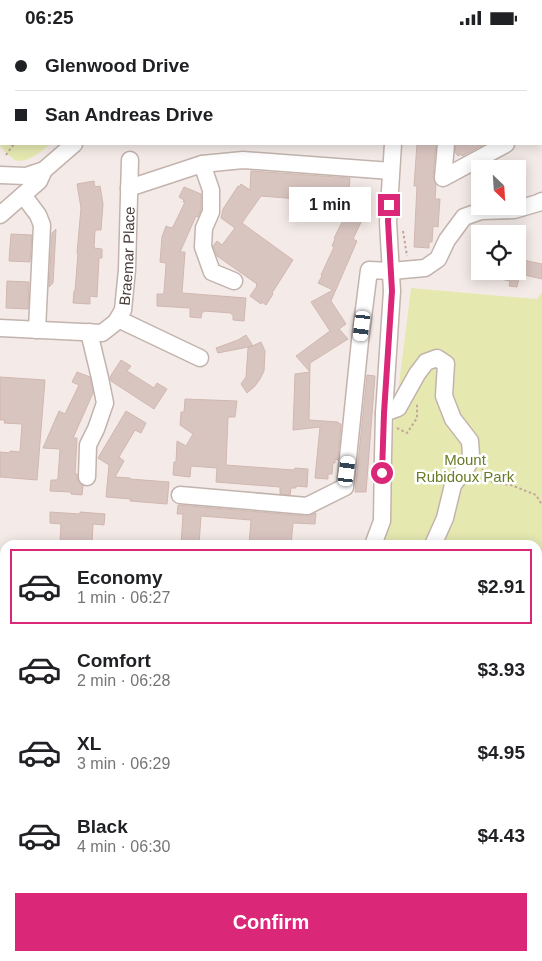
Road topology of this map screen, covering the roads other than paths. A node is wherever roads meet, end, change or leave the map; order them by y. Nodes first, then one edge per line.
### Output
1 (73, 145) edge
2 (393, 145) edge
3 (446, 145) edge
4 (504, 145) edge
5 (130, 160) dead end
6 (202, 163) junction
7 (44, 169) junction
8 (392, 171) junction
9 (0, 175) edge
10 (130, 188) junction
11 (23, 195) junction
12 (542, 201) edge
13 (0, 215) edge
14 (391, 271) junction
15 (234, 281) dead end
16 (118, 319) junction
17 (0, 328) edge
18 (38, 330) junction
19 (89, 333) junction
20 (200, 358) dead end
21 (384, 413) junction
22 (87, 477) dead end
23 (180, 495) dead end
24 (375, 540) edge
25 (435, 540) edge

1 - 7 street
2 - 8 street
3 - 4 street
5 - 10 street, Braemar Place
6 - 8 street
6 - 10 street
6 - 15 street
7 - 9 street
7 - 11 street
8 - 14 street
10 - 16 street, Braemar Place
11 - 13 street
11 - 18 street
12 - 14 street
14 - 21 street
14 - 23 street
16 - 19 street, Braemar Place
16 - 20 street
17 - 18 street, Braemar Place
18 - 19 street, Braemar Place
19 - 22 street
21 - 24 street
21 - 25 street

